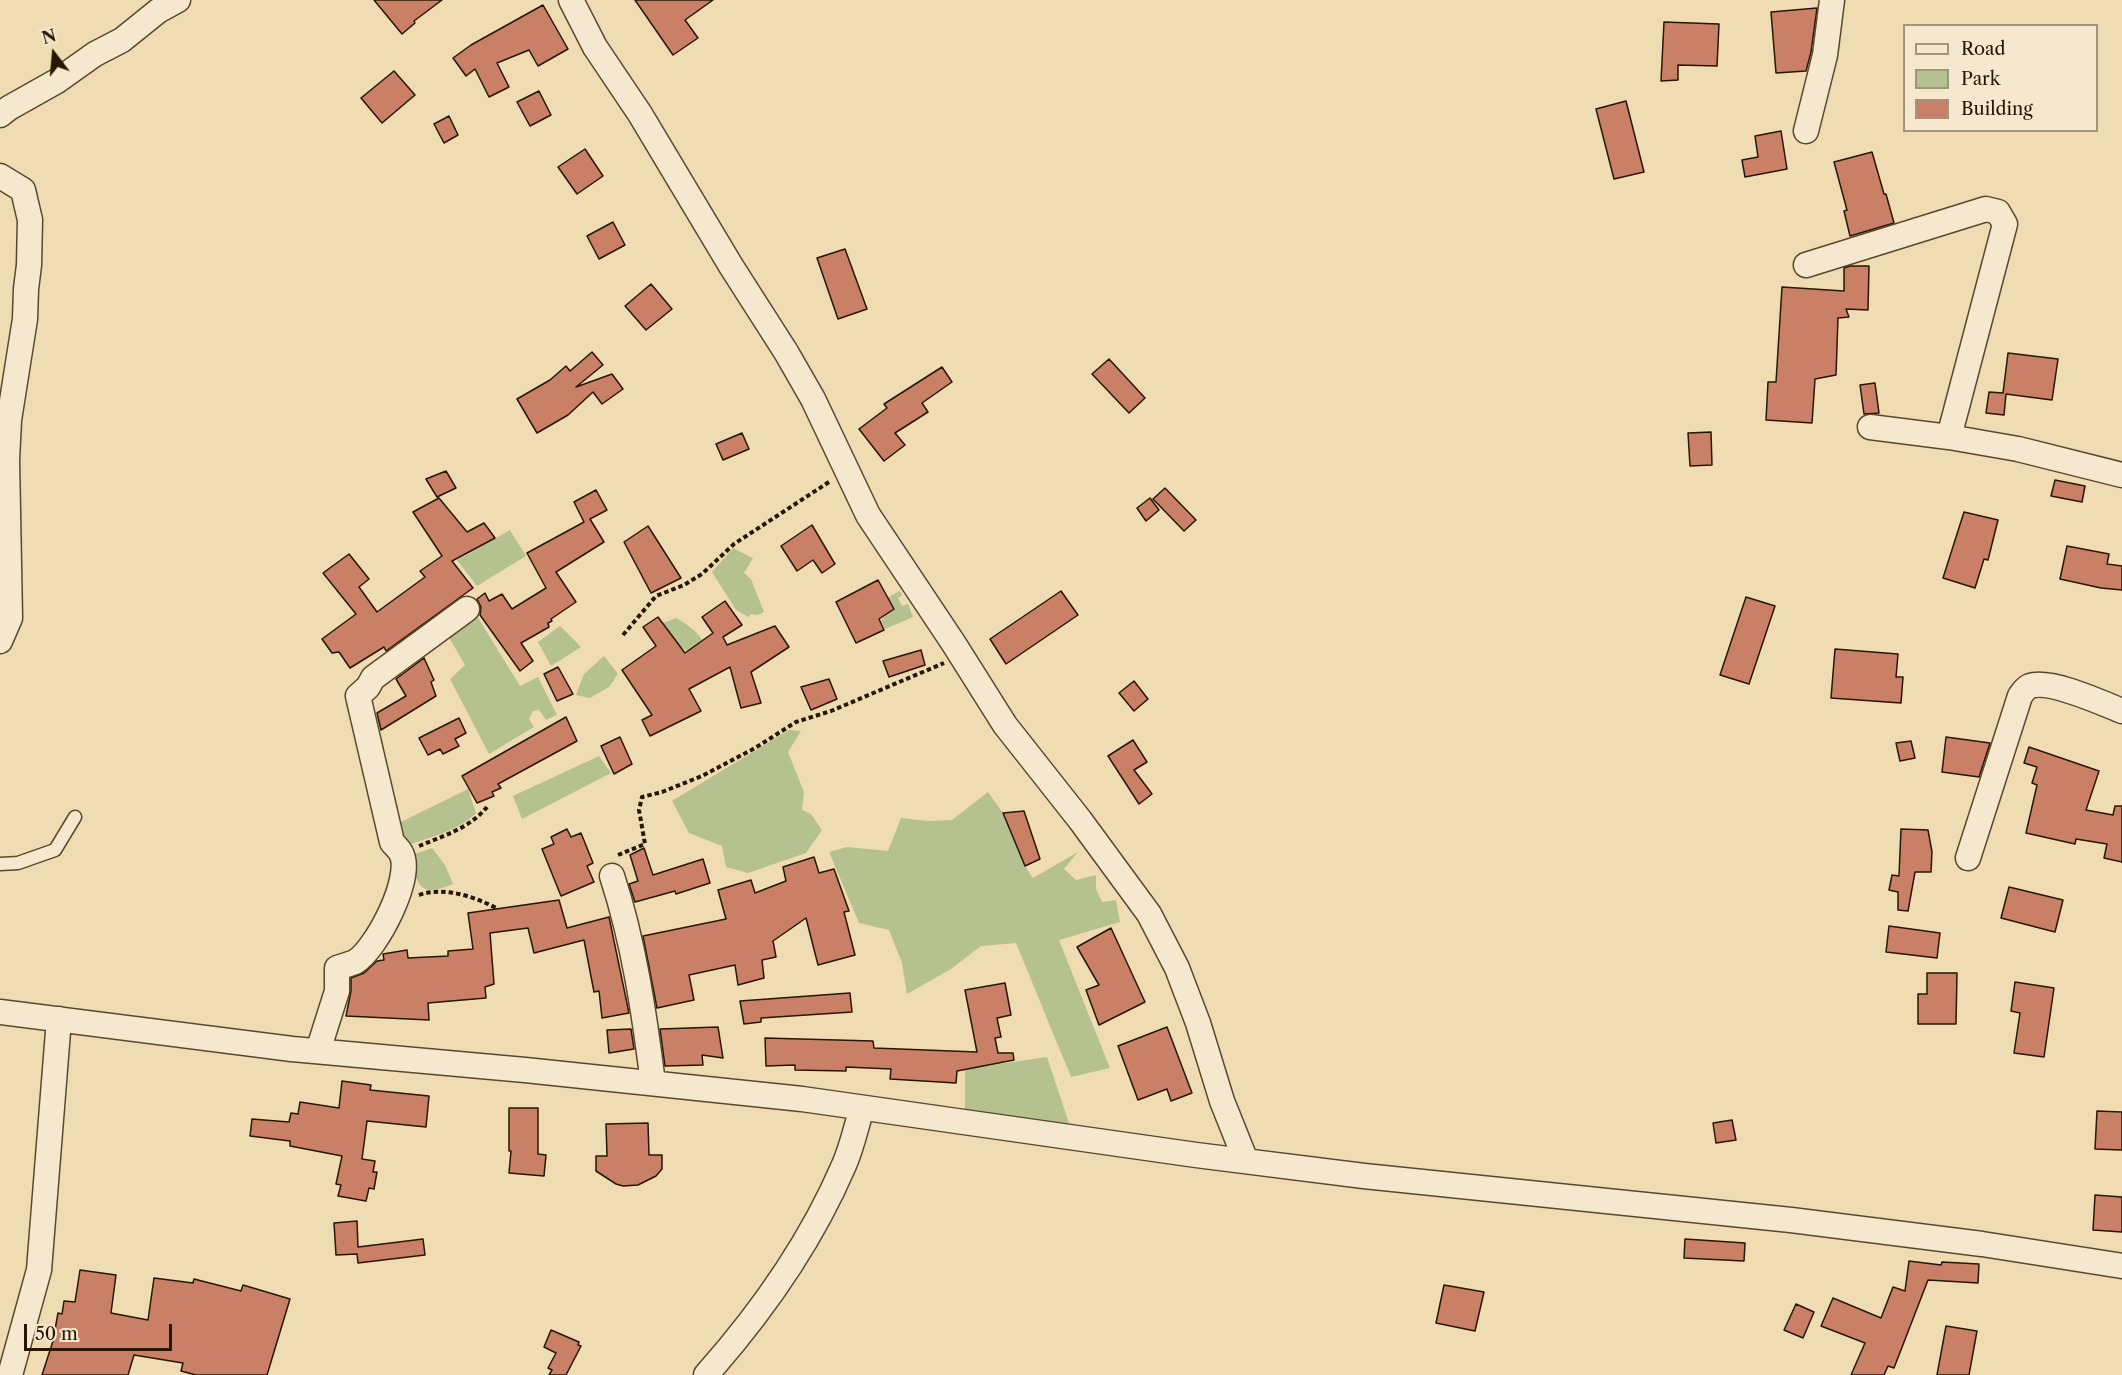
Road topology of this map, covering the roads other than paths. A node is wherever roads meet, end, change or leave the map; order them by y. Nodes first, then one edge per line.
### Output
1 (178, 0) edge
2 (571, 0) edge
3 (1832, 0) edge
4 (0, 115) edge
5 (1806, 131) dead end
6 (0, 176) edge
7 (1806, 265) dead end
8 (1870, 426) dead end
9 (1950, 437) junction
10 (2122, 475) edge
11 (467, 609) dead end
12 (0, 641) edge
13 (2122, 711) edge
14 (75, 817) dead end
15 (1968, 858) dead end
16 (0, 864) edge
17 (612, 876) road end
18 (0, 1012) edge
19 (59, 1019) junction
20 (318, 1052) junction
21 (653, 1083) junction
22 (862, 1108) junction
23 (1246, 1161) junction
24 (2122, 1266) edge
25 (10, 1375) edge
26 (706, 1375) edge

1 - 4 street
2 - 23 street
3 - 5 street
6 - 12 street
7 - 9 street
8 - 9 street
9 - 10 street
11 - 20 street
13 - 15 street
14 - 16 lane
17 - 21 street
18 - 19 street
19 - 20 street
19 - 25 street
20 - 21 street
21 - 22 street
22 - 23 street
22 - 26 street
23 - 24 street

